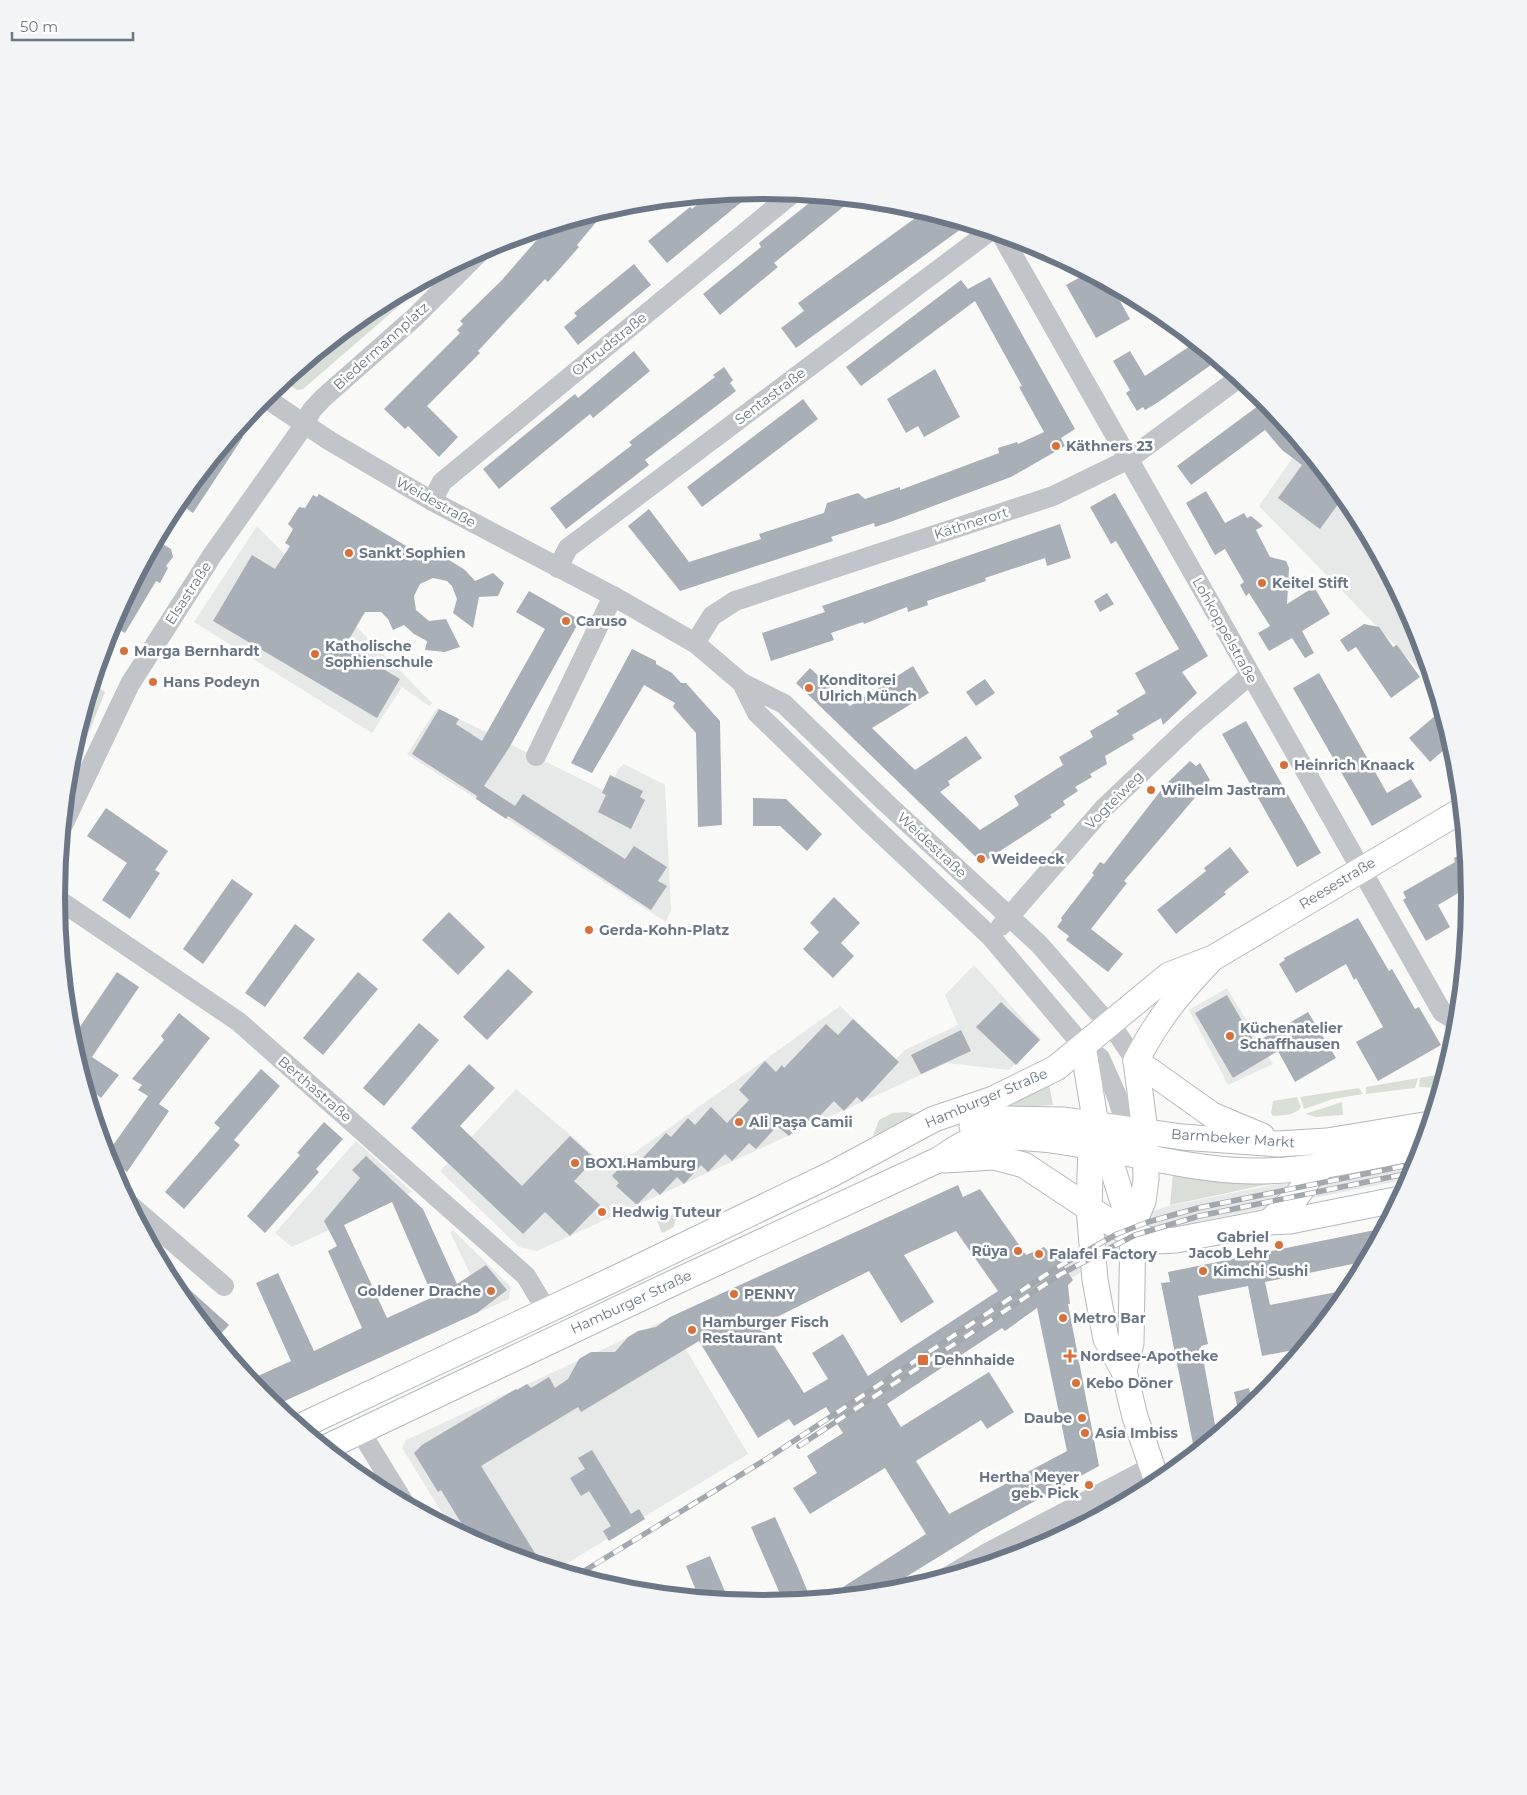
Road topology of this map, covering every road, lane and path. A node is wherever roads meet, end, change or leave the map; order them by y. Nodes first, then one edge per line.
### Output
1 (785, 199) edge
2 (985, 235) edge
3 (1006, 243) edge
4 (466, 266) edge
5 (1234, 382) edge
6 (272, 402) edge
7 (305, 424) junction
8 (1129, 459) junction
9 (432, 501) junction
10 (558, 568) junction
11 (614, 596) junction
12 (695, 643) junction
13 (1250, 675) junction
14 (742, 683) junction
15 (536, 756) dead end
16 (71, 809) edge
17 (1457, 813) edge
18 (1360, 869) junction
19 (65, 904) edge
20 (1010, 918) junction
21 (991, 937) junction
22 (1213, 958) junction
23 (1451, 1018) edge
24 (1108, 1024) junction
25 (1084, 1046) junction
26 (1136, 1061) junction
27 (1424, 1125) edge
28 (1136, 1129) junction
29 (1098, 1140) junction
30 (1278, 1144) junction
31 (1415, 1148) edge
32 (1147, 1157) junction
33 (938, 1160) junction
34 (1324, 1166) junction
35 (832, 1174) junction
36 (1393, 1200) edge
37 (1089, 1208) junction
38 (142, 1215) edge
39 (1268, 1222) junction
40 (1134, 1230) junction
41 (224, 1286) dead end
42 (547, 1311) junction
43 (1124, 1371) junction
44 (304, 1424) edge
45 (360, 1432) junction
46 (330, 1446) edge
47 (1154, 1476) edge
48 (397, 1492) edge
49 (966, 1565) edge

1 - 9 street, Ortrudstraße
2 - 10 street, Sentastraße
3 - 8 street, Lohkoppelstraße
4 - 7 street, Biedermannplatz
5 - 8 street, Käthnerort
6 - 7 street, Weidestraße
7 - 9 street, Weidestraße
7 - 16 street, Elsastraße
8 - 12 street, Käthnerort
8 - 13 street, Lohkoppelstraße
9 - 10 street, Weidestraße
10 - 11 street, Weidestraße
11 - 12 street, Weidestraße
11 - 15 street
12 - 14 street, Weidestraße
13 - 18 street, Lohkoppelstraße
13 - 20 street, Vogteiweg
14 - 20 street, Weidestraße
14 - 21 street, Weidestraße
17 - 18 main road, Reesestraße
18 - 22 main road, Reesestraße
18 - 23 street, Lohkoppelstraße
19 - 42 street, Berthastraße
20 - 21 street, Vogteiweg
20 - 24 street, Weidestraße
21 - 25 street, Weidestraße
22 - 24 main road, Reesestraße
22 - 26 main road, Reesestraße
24 - 25 main road, Reesestraße
24 - 26 street
25 - 28 street, Weidestraße
25 - 29 main road
25 - 35 main road, Hamburger Straße
26 - 28 main road
26 - 30 main road
27 - 30 main road, Barmbeker Markt
28 - 29 main road, Barmbeker Markt
28 - 30 main road, Barmbeker Markt
28 - 32 main road
29 - 32 main road, Barmbeker Markt
29 - 33 main road, Hamburger Straße
29 - 35 main road, Hamburger Straße
29 - 37 main road
29 - 40 main road
31 - 34 main road, Barmbeker Markt
32 - 34 main road, Barmbeker Markt
32 - 40 main road
33 - 37 main road, Hamburger Straße
33 - 45 main road, Hamburger Straße
34 - 39 main road
35 - 42 main road, Hamburger Straße
36 - 39 main road
37 - 40 main road
37 - 43 main road
38 - 41 street
39 - 40 main road
40 - 43 main road
42 - 44 main road, Hamburger Straße
43 - 47 main road
45 - 46 main road, Hamburger Straße
45 - 48 street
47 - 49 street

